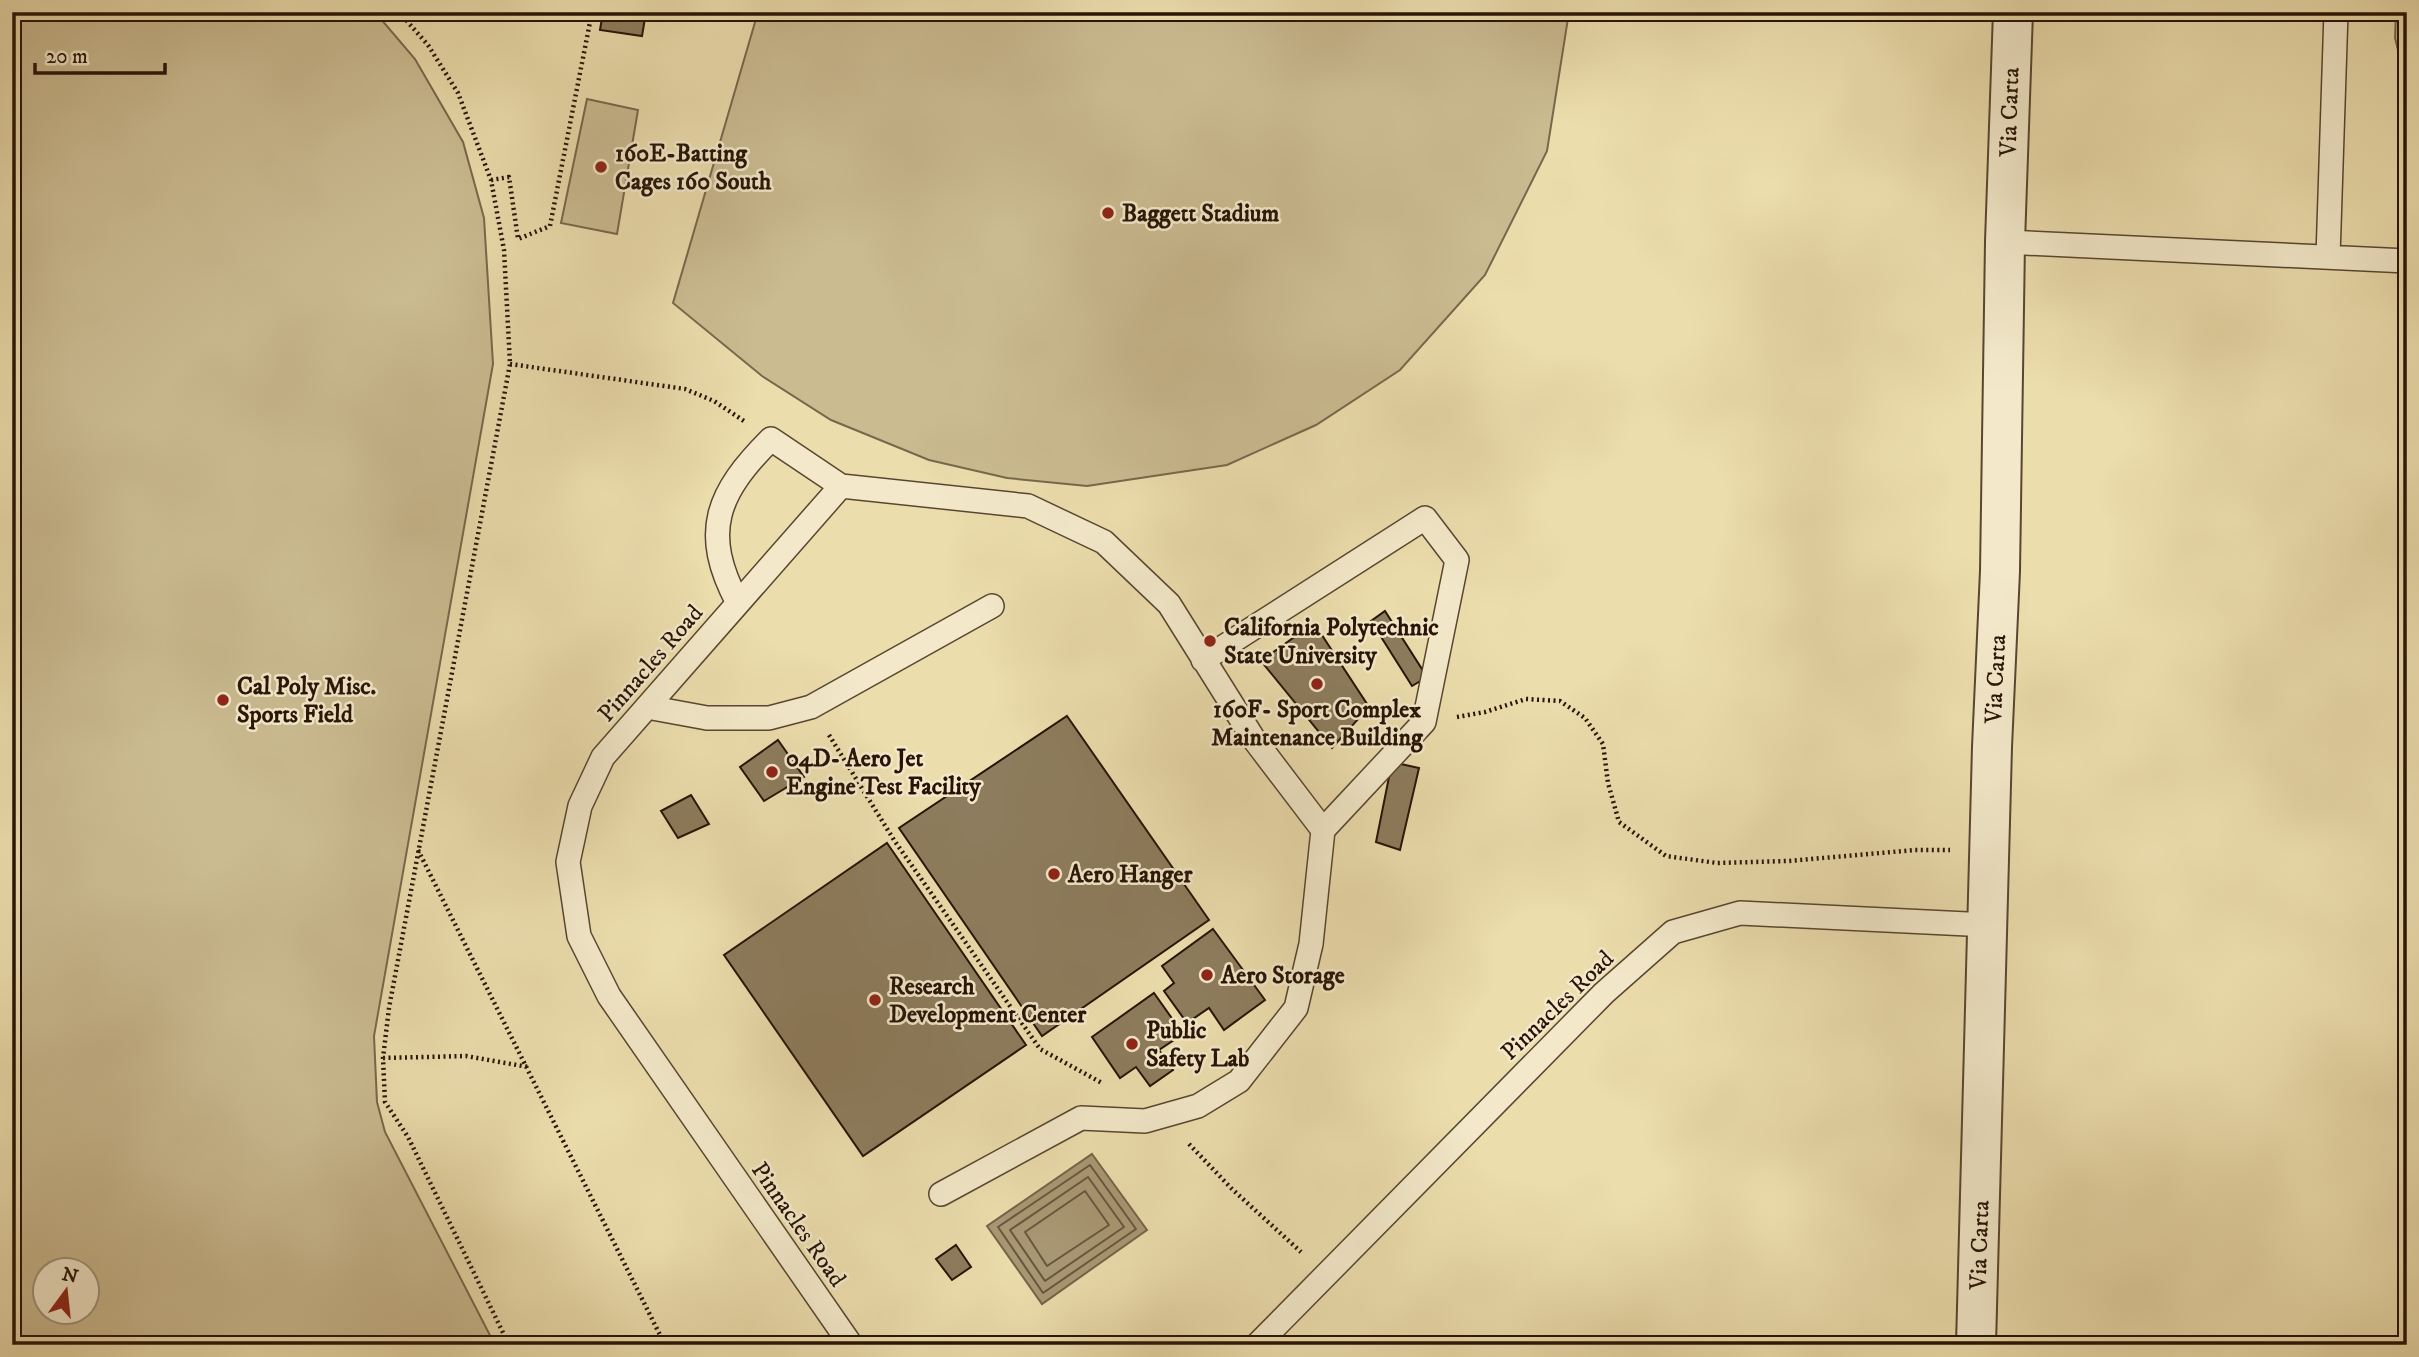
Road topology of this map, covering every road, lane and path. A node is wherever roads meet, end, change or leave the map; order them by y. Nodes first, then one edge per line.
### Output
1 (399, 12) edge
2 (592, 12) edge
3 (2013, 12) edge
4 (2336, 12) edge
5 (491, 180) junction
6 (2005, 242) junction
7 (2328, 257) junction
8 (2407, 261) edge
9 (510, 364) junction
10 (771, 439) junction
11 (841, 486) junction
12 (738, 603) junction
13 (992, 606) dead end
14 (1203, 660) junction
15 (647, 707) junction
16 (811, 707) junction
17 (1424, 722) junction
18 (1323, 830) junction
19 (418, 849) junction
20 (1989, 851) junction
21 (1988, 925) junction
22 (383, 1058) junction
23 (529, 1067) junction
24 (1107, 1086) dead end
25 (1163, 1116) junction
26 (941, 1194) dead end
27 (1307, 1258) dead end
28 (509, 1345) edge
29 (665, 1345) edge
30 (851, 1345) edge
31 (1257, 1345) edge
32 (1976, 1345) edge

1 - 5 path
2 - 5 path
3 - 6 street, Via Carta
4 - 7 lane
5 - 9 path
6 - 7 lane
6 - 20 street, Via Carta
7 - 8 lane
9 - 10 path
9 - 19 path
10 - 11 lane
10 - 12 lane
11 - 12 lane, Pinnacles Road
11 - 14 lane
12 - 15 lane, Pinnacles Road
13 - 16 lane
14 - 17 lane
14 - 18 lane
15 - 16 lane
15 - 30 lane, Pinnacles Road
16 - 24 path
17 - 18 lane
17 - 20 path
18 - 25 lane
19 - 22 path
19 - 23 path
20 - 21 street, Via Carta
21 - 31 lane, Pinnacles Road
21 - 32 street, Via Carta
22 - 23 path
22 - 28 path
23 - 29 path
25 - 26 lane
25 - 27 path

